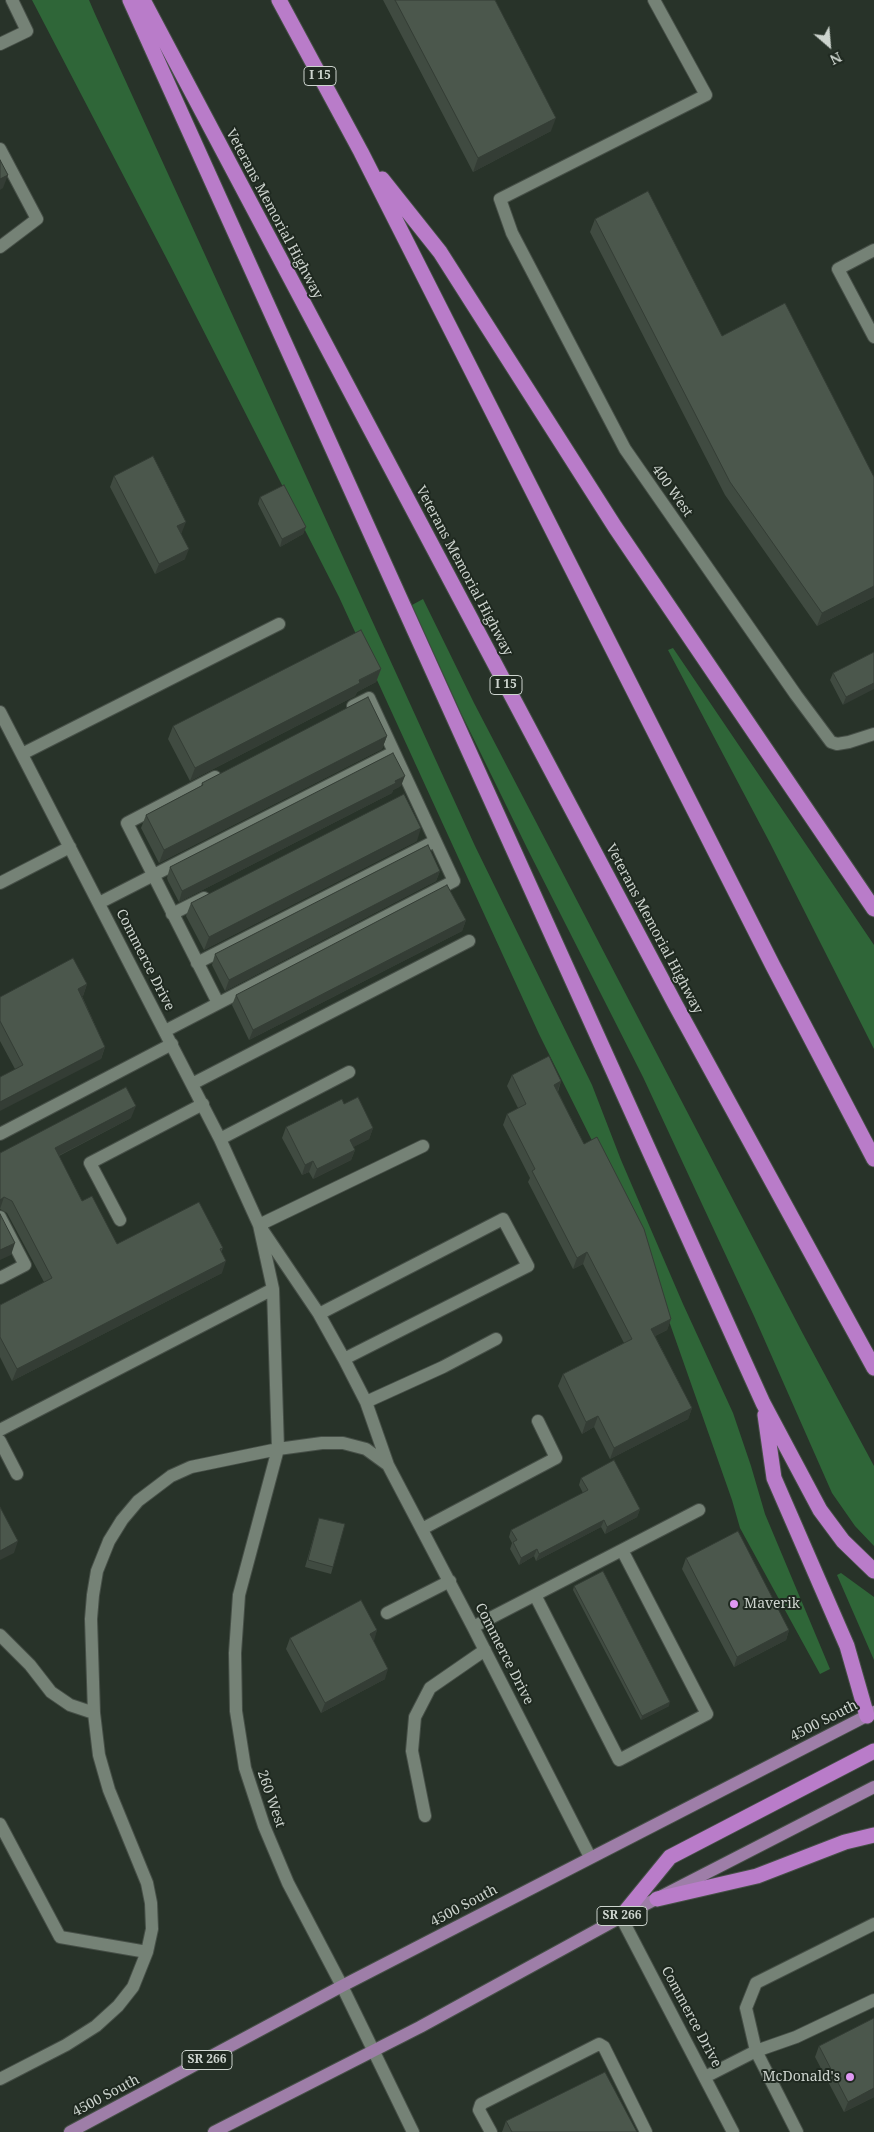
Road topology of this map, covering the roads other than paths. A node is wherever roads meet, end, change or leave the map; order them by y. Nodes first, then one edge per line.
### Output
1 (12, 0) edge
2 (130, 0) edge
3 (142, 0) edge
4 (279, 0) edge
5 (654, 0) edge
6 (0, 44) edge
7 (0, 148) edge
8 (361, 152) junction
9 (0, 247) edge
10 (874, 250) edge
11 (874, 337) edge
12 (279, 624) dead end
13 (0, 712) edge
14 (343, 712) edge
15 (874, 734) edge
16 (394, 752) junction
17 (22, 754) junction
18 (230, 770) edge
19 (435, 841) junction
20 (70, 847) junction
21 (153, 875) junction
22 (0, 883) edge
23 (217, 892) edge
24 (98, 902) junction
25 (874, 908) edge
26 (172, 914) junction
27 (468, 941) dead end
28 (197, 963) junction
29 (218, 1003) junction
30 (164, 1031) junction
31 (172, 1044) junction
32 (349, 1072) dead end
33 (192, 1084) junction
34 (203, 1104) junction
35 (0, 1134) edge
36 (220, 1138) junction
37 (423, 1146) dead end
38 (874, 1159) edge
39 (0, 1217) edge
40 (120, 1220) dead end
41 (259, 1225) junction
42 (0, 1278) edge
43 (273, 1290) junction
44 (319, 1314) junction
45 (496, 1339) dead end
46 (344, 1359) junction
47 (874, 1368) edge
48 (366, 1402) junction
49 (764, 1403) junction
50 (538, 1421) dead end
51 (0, 1430) edge
52 (0, 1441) edge
53 (278, 1449) junction
54 (388, 1465) junction
55 (17, 1474) dead end
56 (699, 1510) dead end
57 (422, 1529) junction
58 (622, 1550) junction
59 (874, 1571) edge
60 (450, 1581) junction
61 (535, 1595) junction
62 (387, 1613) dead end
63 (473, 1627) junction
64 (0, 1635) edge
65 (485, 1650) junction
66 (94, 1713) junction
67 (871, 1714) edge
68 (874, 1752) edge
69 (874, 1787) edge
70 (425, 1816) dead end
71 (0, 1824) edge
72 (874, 1835) edge
73 (590, 1857) junction
74 (657, 1899) junction
75 (621, 1917) junction
76 (874, 1924) edge
77 (147, 1952) junction
78 (342, 1986) junction
79 (874, 2000) edge
80 (374, 2051) junction
81 (756, 2051) junction
82 (705, 2077) junction
83 (0, 2079) edge
84 (70, 2132) edge
85 (214, 2132) edge
86 (413, 2132) edge
87 (491, 2132) edge
88 (646, 2132) edge
89 (733, 2132) edge
90 (797, 2132) edge

1 - 6 street
2 - 49 highway
3 - 47 highway, Veterans Memorial Highway / I 15
4 - 8 highway, I 15
5 - 15 street, 400 West
7 - 9 street
8 - 25 highway
8 - 38 highway, I 15
10 - 11 street
12 - 17 street
13 - 17 street, Commerce Drive
14 - 16 street
16 - 19 street
16 - 21 street
17 - 20 street, Commerce Drive
18 - 21 street
19 - 28 street
19 - 29 street
20 - 22 street
20 - 24 street, Commerce Drive
21 - 24 street
21 - 26 street
23 - 26 street
24 - 30 street, Commerce Drive
26 - 28 street
27 - 33 street
28 - 29 street
29 - 30 street
30 - 31 street, Commerce Drive
31 - 33 street, Commerce Drive
31 - 35 street
32 - 36 street
33 - 34 street, Commerce Drive
34 - 36 street, Commerce Drive
34 - 40 street
36 - 41 street, Commerce Drive
37 - 41 street
39 - 42 street
41 - 43 street, Commerce Drive
41 - 44 street, Commerce Drive
43 - 51 street
43 - 53 street, Commerce Drive
44 - 46 street, Commerce Drive
44 - 46 street
45 - 48 street
46 - 48 street, Commerce Drive
48 - 54 street, Commerce Drive
49 - 59 highway
49 - 67 highway
50 - 57 street
52 - 55 street
53 - 54 street, Commerce Drive
53 - 66 street
53 - 78 street, 260 West
54 - 57 street, Commerce Drive
56 - 58 street
57 - 60 street, Commerce Drive
58 - 61 street
58 - 61 street
60 - 62 street
60 - 63 street, Commerce Drive
61 - 63 street
63 - 65 street, Commerce Drive
64 - 66 street
65 - 70 street
65 - 73 street, Commerce Drive
66 - 77 street
67 - 73 main road, 4500 South / SR 266
68 - 75 highway
69 - 74 main road, SR 266
71 - 77 street
72 - 74 highway
73 - 78 main road, 4500 South / SR 266
74 - 75 main road, SR 266
75 - 80 main road, SR 266
75 - 82 street, Commerce Drive
76 - 81 street
77 - 83 street
78 - 80 street, 260 West
78 - 84 main road, 4500 South / SR 266
79 - 81 street
80 - 85 main road, SR 266
80 - 86 street, 260 West
81 - 82 street
81 - 90 street
82 - 89 street, Commerce Drive
87 - 88 street

